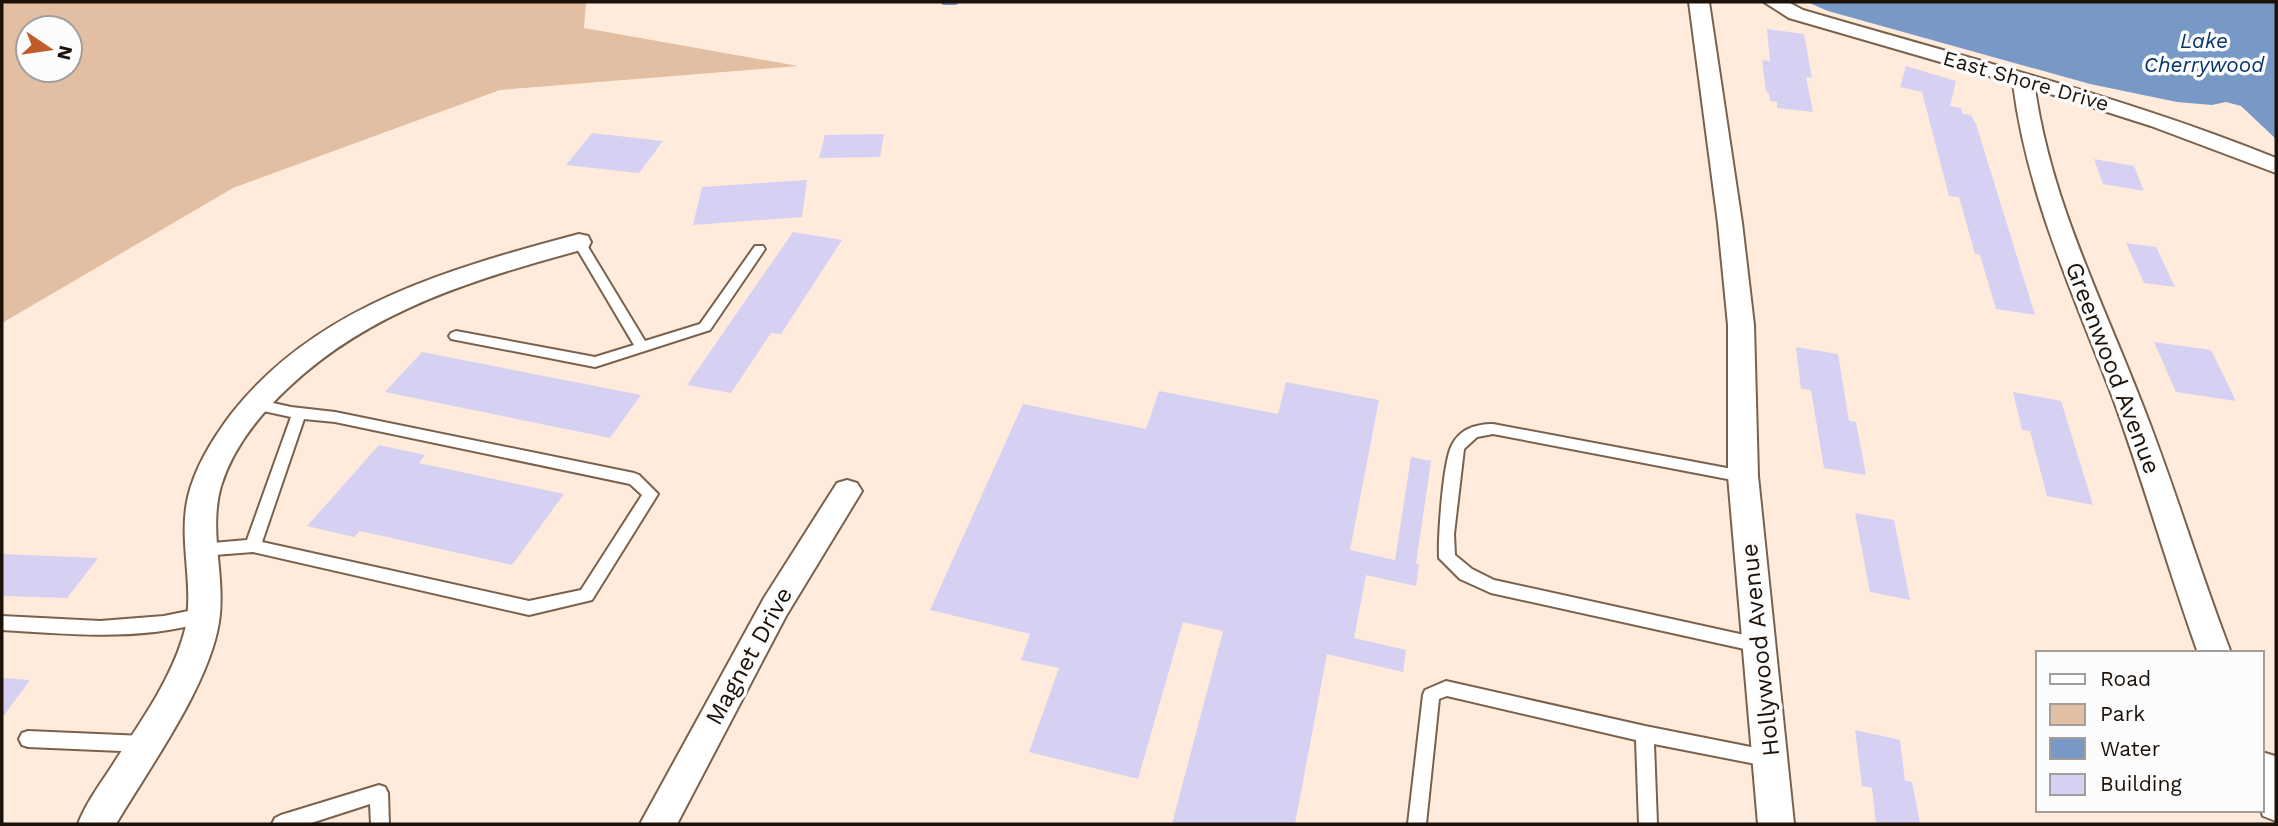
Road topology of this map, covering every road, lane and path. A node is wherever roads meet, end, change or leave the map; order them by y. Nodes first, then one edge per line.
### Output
1 (1699, 2) edge
2 (1774, 2) edge
3 (2023, 81) junction
4 (2276, 166) edge
5 (579, 242) joint
6 (759, 249) dead end
7 (456, 336) dead end
8 (642, 347) junction
9 (254, 404) junction
10 (299, 413) junction
11 (1743, 476) junction
12 (847, 491) dead end
13 (253, 546) junction
14 (201, 550) junction
15 (204, 615) junction
16 (2, 623) edge
17 (1758, 645) junction
18 (2215, 651) edge
19 (1645, 734) junction
20 (28, 739) dead end
21 (144, 744) junction
22 (1771, 759) junction
23 (2264, 773) edge
24 (2276, 804) edge
25 (96, 824) edge
26 (281, 824) edge
27 (380, 824) edge
28 (658, 824) edge
29 (1417, 824) edge
30 (1648, 824) edge
31 (1776, 824) edge

1 - 11 street
2 - 3 street, East Shore Drive
3 - 4 street, East Shore Drive
3 - 18 street, Greenwood Avenue
5 - 8 lane
5 - 9 street
6 - 8 lane
7 - 8 lane
9 - 10 lane
9 - 14 street
10 - 13 lane
10 - 13 lane
11 - 17 street, Hollywood Avenue
11 - 17 lane
12 - 28 street, Magnet Drive
13 - 14 lane
14 - 15 street
15 - 16 lane
15 - 21 street
17 - 22 street, Hollywood Avenue
19 - 22 lane
19 - 29 lane
19 - 30 lane
20 - 21 lane
21 - 25 street
22 - 31 street, Hollywood Avenue
23 - 24 street
26 - 27 lane

